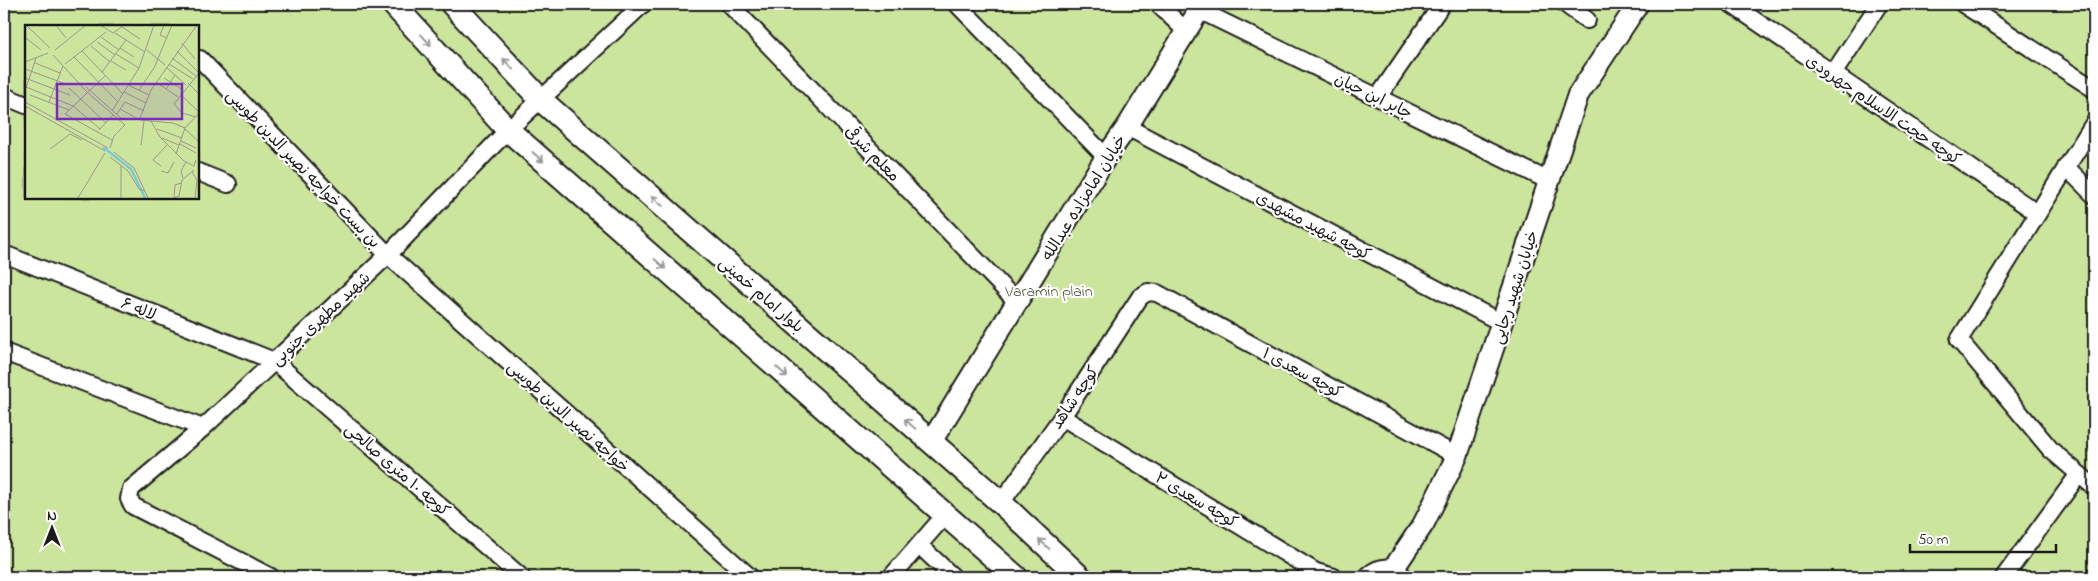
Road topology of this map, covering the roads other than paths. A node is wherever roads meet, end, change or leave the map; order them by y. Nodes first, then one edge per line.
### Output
1 (393, 4) edge
2 (452, 4) edge
3 (643, 4) edge
4 (729, 4) edge
5 (956, 4) edge
6 (1158, 4) edge
7 (1442, 4) edge
8 (1565, 4) edge
9 (1638, 4) edge
10 (1731, 4) edge
11 (1879, 4) edge
12 (1963, 4) edge
13 (1201, 7) edge
14 (1587, 20) dead end
15 (1186, 31) junction
16 (200, 59) dead end
17 (1833, 74) junction
18 (2094, 89) edge
19 (4, 96) edge
20 (1378, 97) junction
21 (541, 100) junction
22 (25, 105) edge
23 (2094, 123) edge
24 (1127, 127) junction
25 (508, 130) junction
26 (1106, 157) junction
27 (2066, 167) junction
28 (199, 172) edge
29 (1549, 181) junction
30 (228, 184) dead end
31 (2094, 195) edge
32 (2037, 213) junction
33 (4, 254) edge
34 (388, 254) junction
35 (1148, 292) joint
36 (1018, 303) junction
37 (1502, 323) junction
38 (4, 352) edge
39 (274, 361) junction
40 (1062, 417) junction
41 (203, 428) junction
42 (931, 442) junction
43 (1457, 456) junction
44 (2079, 474) junction
45 (2094, 487) edge
46 (1001, 503) junction
47 (945, 515) junction
48 (919, 545) junction
49 (1388, 575) edge
50 (271, 577) edge
51 (521, 577) edge
52 (750, 577) edge
53 (891, 577) edge
54 (954, 577) edge
55 (1016, 577) edge
56 (1080, 577) edge
57 (1334, 577) edge
58 (2004, 577) edge

1 -> 25 main road
21 -> 2 main road, بلوار امام خمینی
3 - 21 street, شهید مطهری جنوبی
4 - 36 street, معلم شرقی
5 - 26 street
6 - 15 street
7 - 20 street
8 - 14 street
9 - 29 street, خیابان شهید رجایی
10 - 17 street, کوچه حجت الاسلام جهرودی
11 - 17 street
12 - 18 street
13 - 15 street, خیابان امامزاده عبدالله
13 - 20 street, جابر ابن حیان
15 - 24 street, خیابان امامزاده عبدالله
16 - 34 street, بن بست خواجه نصیر الدین طوسی
17 - 32 street, کوچه حجت الاسلام جهرودی
19 - 22 street
20 - 29 street, جابر ابن حیان
21 - 25 street, شهید مطهری جنوبی
42 -> 21 main road, بلوار امام خمینی
23 - 27 street
24 - 26 street, خیابان امامزاده عبدالله
24 - 37 street, کوچه شهید مشهدی
25 - 34 street, شهید مطهری جنوبی
25 -> 47 main road
26 - 36 street, خیابان امامزاده عبدالله
27 - 31 street
27 - 32 street
28 - 30 street
29 - 37 street, خیابان شهید رجایی
32 - 44 street
33 - 39 street, لاله ۶
34 - 39 street, شهید مطهری جنوبی
34 - 52 street, خواجه نصیر الدین طوسی
35 - 40 street, کوچه شاهد
35 - 43 street, کوچه سعدی ۱
36 - 42 street, خیابان امامزاده عبدالله
37 - 43 street, خیابان شهید رجایی
38 - 41 street
39 - 41 street, شهید مطهری جنوبی
39 - 51 street, کوچه ۱۰ متری صالحی
40 - 46 street, کوچه شاهد
40 - 57 street, کوچه سعدی ۲
41 - 50 street, شهید مطهری جنوبی
42 - 46 main road, بلوار امام خمینی
43 - 49 street, خیابان شهید رجایی
44 - 45 street
44 - 58 street
56 -> 46 main road, بلوار امام خمینی
47 - 48 street
47 - 55 main road
48 - 53 street
48 - 54 street

